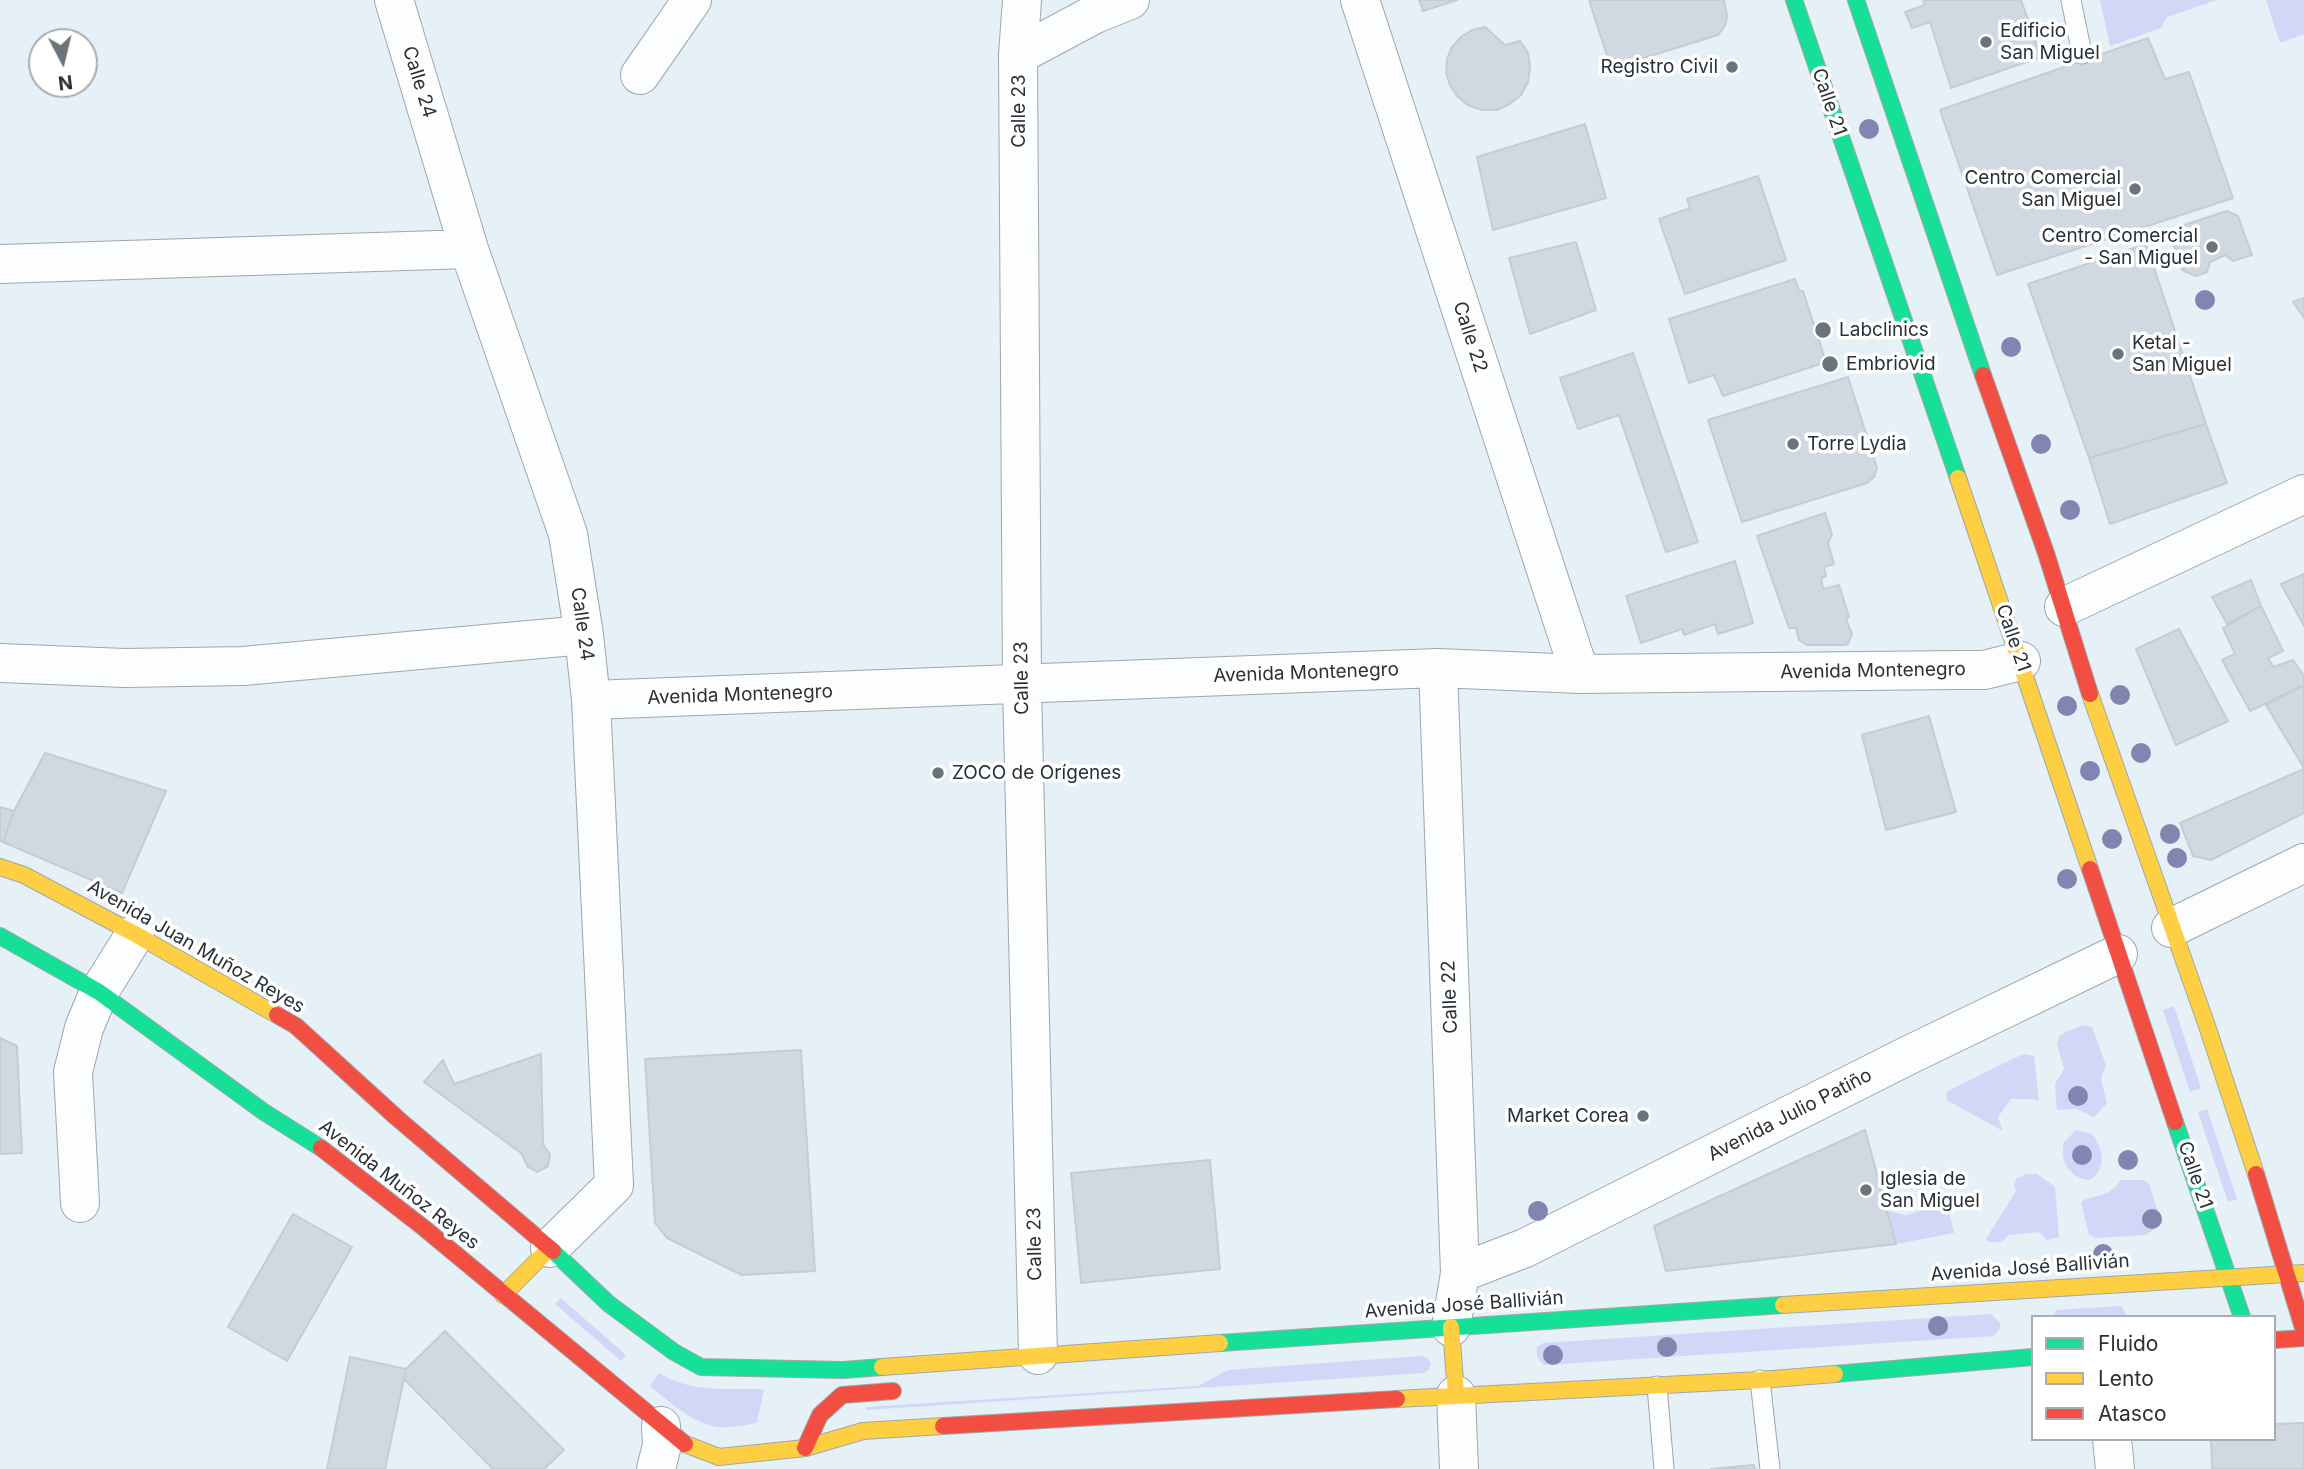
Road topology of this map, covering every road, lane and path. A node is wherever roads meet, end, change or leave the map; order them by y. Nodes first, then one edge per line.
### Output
1 (394, 0) edge
2 (692, 0) edge
3 (1022, 0) edge
4 (1130, 0) edge
5 (1360, 0) edge
6 (1794, 0) edge
7 (1856, 0) edge
8 (2071, 0) edge
9 (2082, 54) dead end
10 (1018, 55) junction
11 (640, 75) dead end
12 (469, 249) junction
13 (0, 264) edge
14 (2304, 494) edge
15 (2060, 612) junction
16 (584, 635) junction
17 (2025, 655) junction
18 (0, 663) edge
19 (1438, 668) junction
20 (1580, 674) junction
21 (1022, 685) junction
22 (591, 700) junction
23 (2304, 863) edge
24 (0, 867) edge
25 (2166, 930) junction
26 (135, 934) junction
27 (0, 936) edge
28 (2123, 951) junction
29 (99, 992) junction
30 (80, 1203) dead end
31 (550, 1248) junction
32 (1460, 1273) junction
33 (2296, 1273) edge
34 (2230, 1277) junction
35 (503, 1295) junction
36 (2241, 1315) edge
37 (1451, 1326) junction
38 (2304, 1331) edge
39 (2304, 1338) edge
40 (2276, 1340) edge
41 (1219, 1344) junction
42 (1038, 1355) junction
43 (2031, 1357) edge
44 (1198, 1358) dead end
45 (1760, 1380) junction
46 (1657, 1386) junction
47 (909, 1390) dead end
48 (1456, 1395) junction
49 (661, 1426) junction
50 (2112, 1441) edge
51 (805, 1448) junction
52 (704, 1463) edge
53 (656, 1469) edge
54 (806, 1469) edge
55 (1459, 1469) edge
56 (1664, 1469) edge
57 (1770, 1469) edge
58 (2115, 1469) edge

1 - 12 street, Calle 24
2 - 11 street
3 - 10 street, Calle 23
4 - 10 street
5 - 20 street, Calle 22
6 - 17 main road, Calle 21
7 - 15 main road
8 - 9 lane
10 - 21 street, Calle 23
12 - 13 street
12 - 16 street, Calle 24
14 - 15 street
15 - 25 main road
16 - 18 street
16 - 22 street, Calle 24
17 - 20 street, Avenida Montenegro
17 - 28 main road, Calle 21
19 - 20 street, Avenida Montenegro
19 - 21 street, Avenida Montenegro
19 - 32 street, Calle 22
21 - 22 street, Avenida Montenegro
21 - 42 street, Calle 23
22 - 31 street, Calle 24
23 - 25 street
24 - 26 main road, Avenida Juan Muñoz Reyes
25 - 33 main road
26 - 29 street
26 - 31 main road, Avenida Juan Muñoz Reyes
27 - 29 main road
28 - 32 street, Avenida Julio Patiño
28 - 34 main road, Calle 21
29 - 30 street
29 - 35 main road, Avenida Muñoz Reyes
31 - 35 main road
31 - 42 main road, Avenida José Ballivián
32 - 37 street, Calle 22
33 - 34 main road, Avenida José Ballivián
33 - 38 main road
34 - 36 main road, Calle 21
34 - 37 main road, Avenida José Ballivián
35 - 49 main road, Avenida Muñoz Reyes
37 - 41 main road, Avenida José Ballivián
37 - 48 main road
39 - 40 main road
41 - 42 main road, Avenida José Ballivián
41 - 44 main road
43 - 45 main road
45 - 46 main road
45 - 57 lane
46 - 48 main road
46 - 56 lane
47 - 51 main road
48 - 51 main road
48 - 55 street
49 - 52 main road
49 - 53 street
50 - 58 street
51 - 52 main road
51 - 54 main road

